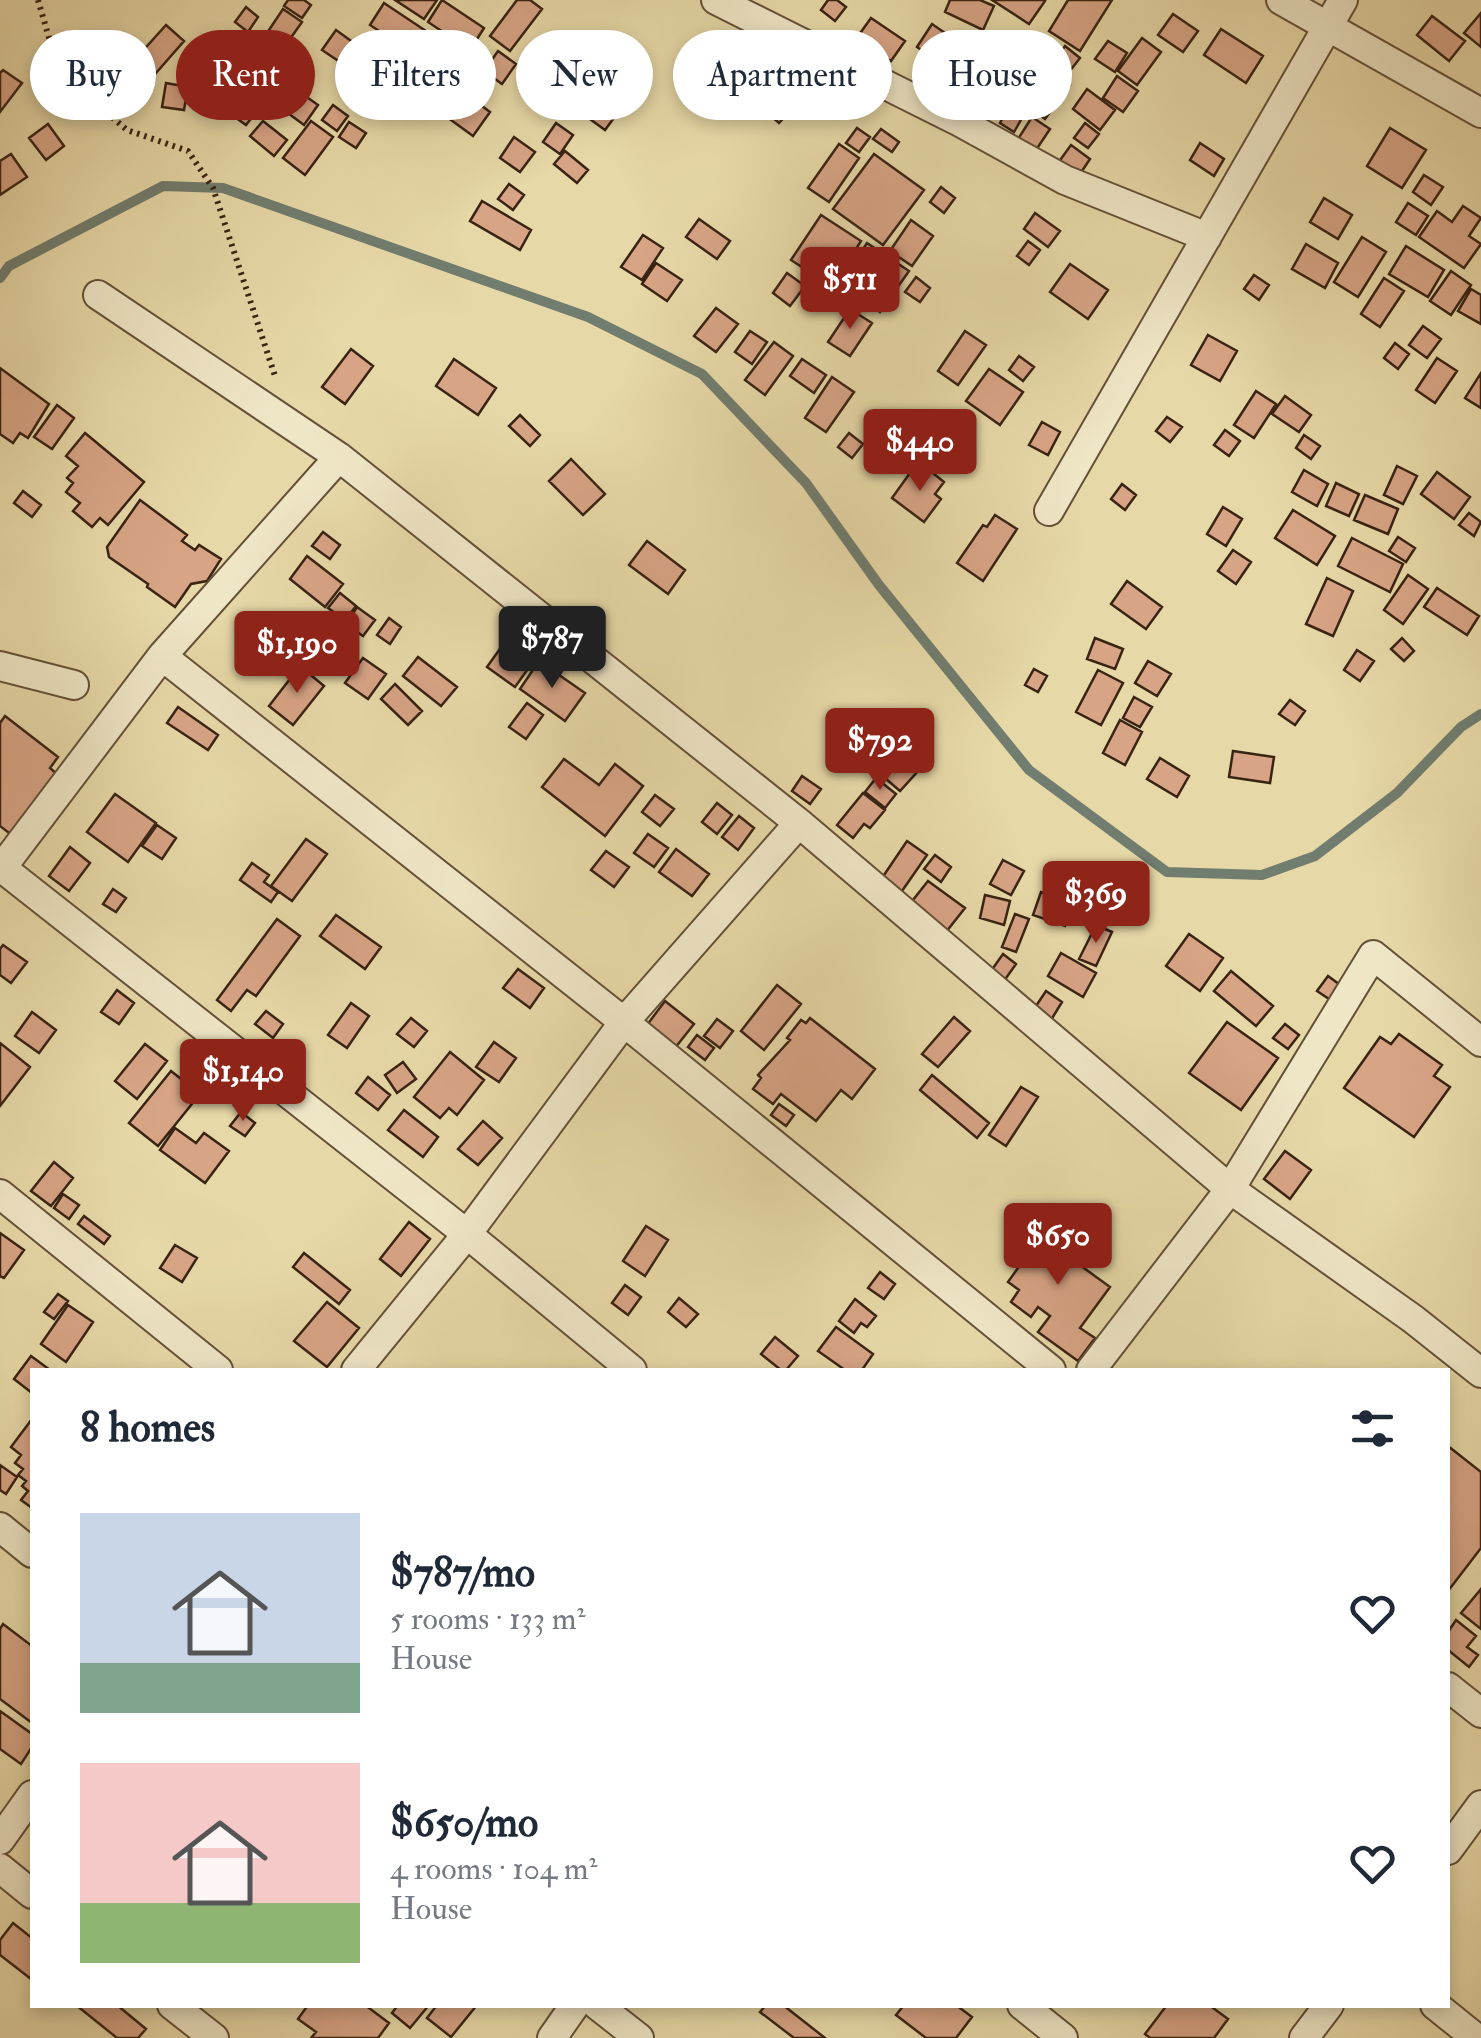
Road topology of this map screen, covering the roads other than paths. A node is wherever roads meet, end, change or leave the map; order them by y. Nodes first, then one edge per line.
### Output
1 (716, 0) edge
2 (1281, 0) edge
3 (1343, 0) edge
4 (1328, 28) junction
5 (1481, 113) edge
6 (1207, 237) junction
7 (98, 295) dead end
8 (339, 458) junction
9 (1049, 511) dead end
10 (162, 656) junction
11 (0, 666) edge
12 (74, 685) dead end
13 (799, 823) junction
14 (1, 869) edge
15 (624, 1022) junction
16 (1481, 1042) edge
17 (1230, 1190) junction
18 (0, 1194) edge
19 (468, 1234) junction
20 (216, 1368) edge
21 (358, 1368) edge
22 (630, 1368) edge
23 (1050, 1368) edge
24 (1092, 1368) edge
25 (1481, 1373) edge
26 (0, 1527) edge
27 (30, 1551) edge
28 (1450, 1690) edge
29 (1481, 1713) edge
30 (30, 1797) edge
31 (1481, 1806) edge
32 (0, 1840) edge
33 (1450, 1847) edge
34 (0, 1868) edge
35 (30, 1892) edge
36 (176, 2008) edge
37 (573, 2008) edge
38 (601, 2008) edge
39 (1026, 2008) edge
40 (1328, 2008) edge
41 (1438, 2008) edge
42 (214, 2038) edge
43 (552, 2038) edge
44 (640, 2038) edge
45 (1063, 2038) edge
46 (1304, 2038) edge
47 (1476, 2038) edge

1 - 6 street
2 - 4 street
3 - 4 street
4 - 5 street
4 - 6 street
6 - 9 street
7 - 8 street
8 - 10 street
8 - 13 street
10 - 14 street
10 - 15 street
11 - 12 street
13 - 15 street
13 - 17 street
14 - 19 street
15 - 19 street
15 - 23 street
16 - 17 street
17 - 24 street
17 - 25 street
18 - 20 street
19 - 21 street
19 - 22 street
26 - 27 street
28 - 29 street
30 - 32 street
31 - 33 street
34 - 35 street
36 - 42 street
37 - 43 street
38 - 44 street
39 - 45 street
40 - 46 street
41 - 47 street

